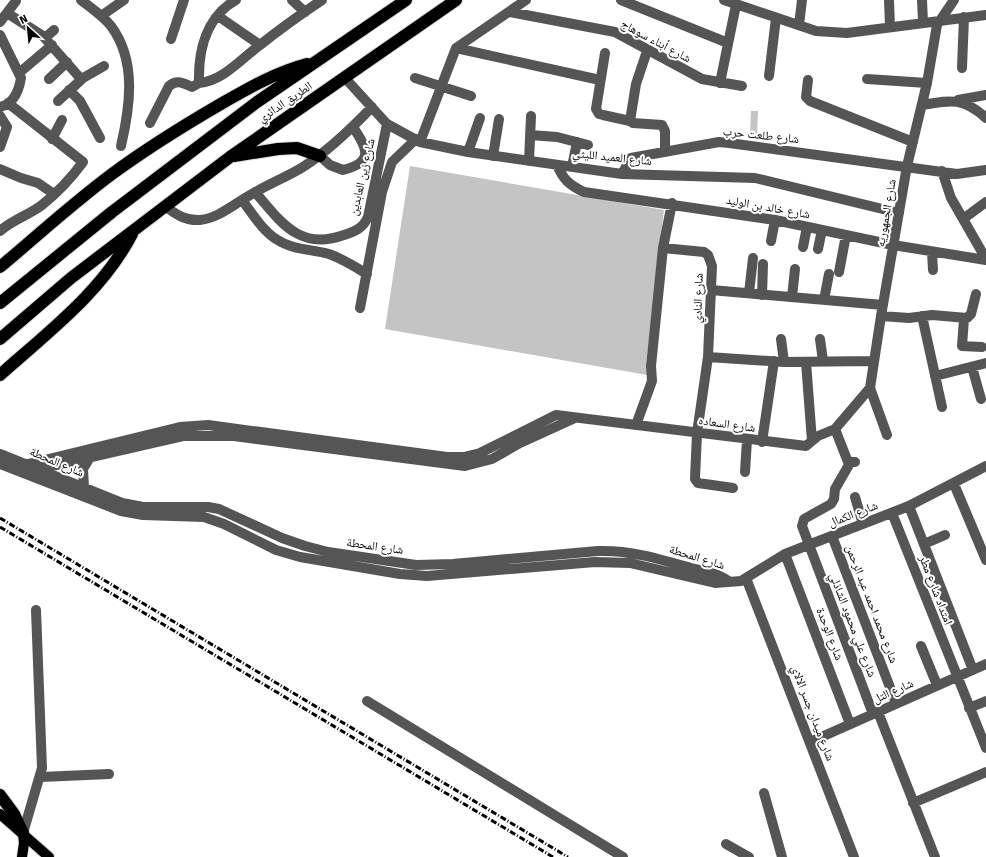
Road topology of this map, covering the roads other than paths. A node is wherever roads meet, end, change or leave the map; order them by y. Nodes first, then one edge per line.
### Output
1 (80, 0) edge
2 (124, 0) edge
3 (184, 0) edge
4 (236, 0) edge
5 (292, 0) edge
6 (406, 0) edge
7 (456, 0) edge
8 (526, 0) edge
9 (621, 0) edge
10 (725, 0) edge
11 (802, 0) edge
12 (889, 0) edge
13 (922, 0) edge
14 (954, 0) edge
15 (16, 1) dead end
16 (320, 1) edge
17 (736, 5) junction
18 (7, 12) junction
19 (304, 12) junction
20 (510, 12) junction
21 (986, 15) edge
22 (101, 16) junction
23 (218, 16) junction
24 (776, 18) junction
25 (964, 18) junction
26 (939, 20) junction
27 (0, 22) edge
28 (923, 22) junction
29 (799, 25) junction
30 (890, 27) junction
31 (54, 30) dead end
32 (0, 35) edge
33 (44, 38) junction
34 (171, 39) dead end
35 (728, 43) junction
36 (52, 45) junction
37 (260, 45) junction
38 (456, 48) junction
39 (647, 51) junction
40 (605, 53) dead end
41 (66, 62) junction
42 (316, 62) junction
43 (104, 66) dead end
44 (962, 68) dead end
45 (19, 73) junction
46 (769, 76) dead end
47 (345, 78) junction
48 (415, 78) dead end
49 (49, 79) dead end
50 (81, 79) junction
51 (867, 79) dead end
52 (600, 80) junction
53 (808, 80) dead end
54 (720, 82) junction
55 (199, 83) junction
56 (927, 83) junction
57 (442, 86) junction
58 (742, 86) dead end
59 (70, 90) junction
60 (986, 95) edge
61 (471, 96) dead end
62 (954, 100) junction
63 (58, 101) dead end
64 (4, 105) edge
65 (922, 105) junction
66 (372, 107) junction
67 (0, 116) edge
68 (531, 116) dead end
69 (480, 118) dead end
70 (986, 118) edge
71 (499, 119) dead end
72 (62, 120) dead end
73 (630, 121) junction
74 (150, 122) dead end
75 (387, 124) junction
76 (354, 127) junction
77 (530, 135) junction
78 (100, 138) dead end
79 (52, 139) junction
80 (418, 140) junction
81 (577, 142) junction
82 (913, 142) junction
83 (588, 145) dead end
84 (121, 146) dead end
85 (0, 147) edge
86 (468, 152) junction
87 (665, 152) junction
88 (320, 156) junction
89 (493, 156) junction
90 (230, 157) junction
91 (529, 161) junction
92 (557, 165) junction
93 (907, 166) junction
94 (572, 167) junction
95 (0, 168) edge
96 (942, 171) junction
97 (986, 171) edge
98 (622, 174) junction
99 (255, 192) junction
100 (54, 194) junction
101 (242, 200) junction
102 (986, 202) edge
103 (672, 203) junction
104 (166, 207) junction
105 (899, 213) junction
106 (963, 219) junction
107 (775, 220) junction
108 (807, 227) junction
109 (822, 230) junction
110 (0, 231) edge
111 (133, 231) junction
112 (846, 235) junction
113 (327, 240) junction
114 (771, 241) dead end
115 (893, 246) junction
116 (803, 247) dead end
117 (663, 248) junction
118 (818, 249) dead end
119 (932, 252) junction
120 (326, 254) junction
121 (753, 258) dead end
122 (986, 259) edge
123 (763, 264) dead end
124 (0, 267) edge
125 (795, 269) dead end
126 (933, 270) dead end
127 (366, 274) junction
128 (711, 290) junction
129 (749, 294) junction
130 (976, 294) dead end
131 (762, 295) junction
132 (792, 297) junction
133 (824, 300) junction
134 (0, 303) edge
135 (360, 308) dead end
136 (882, 311) junction
137 (922, 316) junction
138 (964, 319) junction
139 (0, 339) edge
140 (781, 339) dead end
141 (820, 339) dead end
142 (982, 347) dead end
143 (708, 357) junction
144 (874, 361) junction
145 (779, 362) junction
146 (806, 362) junction
147 (823, 362) junction
148 (986, 363) edge
149 (972, 367) junction
150 (0, 375) edge
151 (935, 376) junction
152 (870, 388) junction
153 (981, 399) dead end
154 (942, 406) dead end
155 (577, 417) junction
156 (636, 425) junction
157 (835, 429) junction
158 (697, 433) junction
159 (887, 435) dead end
160 (518, 439) junction
161 (747, 440) junction
162 (812, 441) junction
163 (762, 442) junction
164 (0, 454) edge
165 (89, 459) junction
166 (0, 464) edge
167 (28, 464) junction
168 (986, 467) edge
169 (40, 469) junction
170 (745, 472) dead end
171 (22, 473) junction
172 (954, 484) junction
173 (84, 488) junction
174 (733, 488) dead end
175 (855, 497) dead end
176 (909, 506) junction
177 (892, 513) junction
178 (863, 524) junction
179 (945, 535) dead end
180 (832, 536) junction
181 (924, 544) junction
182 (808, 545) junction
183 (785, 554) junction
184 (986, 560) edge
185 (746, 578) junction
186 (728, 581) junction
187 (36, 610) dead end
188 (921, 646) dead end
189 (986, 664) edge
190 (973, 670) junction
191 (956, 677) junction
192 (937, 686) junction
193 (367, 701) dead end
194 (986, 701) edge
195 (896, 703) junction
196 (969, 708) junction
197 (876, 713) junction
198 (850, 724) junction
199 (810, 742) junction
200 (986, 748) edge
201 (986, 772) edge
202 (109, 774) dead end
203 (41, 777) junction
204 (764, 793) dead end
205 (0, 795) edge
206 (913, 803) junction
207 (0, 814) edge
208 (23, 833) junction
209 (726, 844) dead end
210 (22, 857) edge
211 (49, 857) edge
212 (623, 857) edge
213 (749, 857) edge
214 (782, 857) edge
215 (854, 857) edge
216 (935, 857) edge

1 - 22 street
2 - 22 street
3 - 34 street
4 - 23 street
5 - 19 street
6 - 42 highway, الطريق الدائري
7 - 47 highway, الطريق الدائري
8 - 20 street
9 - 35 street
10 - 17 street
11 - 29 street
12 - 30 street
13 - 28 street
14 - 26 street, شارع الجمهوريه
15 - 18 street
16 - 19 street
17 - 24 street
17 - 35 street
18 - 27 street
18 - 33 street
19 - 37 street
20 - 38 street
20 - 39 street, شارع أبناء سوهاج
21 - 25 street
22 - 84 street
23 - 37 street
23 - 55 street
24 - 29 street
24 - 46 street
25 - 26 street
25 - 44 street
26 - 28 street
26 - 56 street, شارع الجمهوريه
28 - 30 street
29 - 30 street
31 - 33 street
32 - 45 street
33 - 36 street
35 - 54 street
36 - 41 street
36 - 45 street
37 - 55 street
38 - 52 street
38 - 57 street, شارع زين العابدين
39 - 54 street, شارع أبناء سوهاج
39 - 73 street
40 - 52 street
41 - 49 street
41 - 50 street
42 - 124 highway, الطريق الدائري
42 - 134 highway, الطريق الدائري
43 - 50 street
45 - 64 street
47 - 66 street, شارع العميد الليثي
47 - 90 highway, الطريق الدائري
48 - 57 street
50 - 59 street
51 - 56 street
52 - 73 street
53 - 82 street
54 - 58 street, شارع أبناء سوهاج
55 - 74 street
56 - 65 street, شارع الجمهوريه
57 - 61 street
57 - 80 street, شارع زين العابدين
59 - 63 street
59 - 78 street
60 - 62 street
62 - 65 street
62 - 70 street
64 - 79 street
65 - 82 street, شارع الجمهوريه
66 - 75 street, شارع العميد الليثي
66 - 76 street
67 - 85 street
68 - 77 street
69 - 86 street
71 - 89 street
72 - 79 street
73 - 87 street
75 - 80 street, شارع العميد الليثي
75 - 113 street, شارع زين العابدين
76 - 88 street
76 - 88 street
77 - 81 street
77 - 91 street
79 - 100 street
80 - 86 street, شارع العميد الليثي
80 - 127 street, شارع زين العابدين
81 - 83 street
81 - 94 street
82 - 93 street, شارع الجمهوريه
86 - 89 street, شارع العميد الليثي
87 - 93 street, شارع طلعت حرب
87 - 98 street, شارع طلعت حرب
88 - 90 highway
88 - 99 street
89 - 91 street, شارع العميد الليثي
90 - 104 highway, الطريق الدائري
91 - 92 street, شارع العميد الليثي
92 - 94 street, شارع العميد الليثي
92 - 103 street, شارع خالد بن الوليد
93 - 96 street, شارع طلعت حرب
93 - 105 street, شارع الجمهوريه
94 - 98 street, شارع العميد الليثي
95 - 100 street
96 - 97 street, شارع طلعت حرب
96 - 106 street
98 - 105 street, شارع العميد الليثي
99 - 101 street
99 - 113 street, شارع زين العابدين
100 - 110 street
101 - 104 street
101 - 120 street
102 - 106 street
103 - 107 street, شارع خالد بن الوليد
103 - 117 street
104 - 111 highway, الطريق الدائري
105 - 115 street, شارع الجمهوريه
106 - 122 street
107 - 108 street, شارع خالد بن الوليد
107 - 114 street
108 - 109 street, شارع خالد بن الوليد
108 - 116 street
109 - 112 street, شارع خالد بن الوليد
109 - 118 street
111 - 139 highway, الطريق الدائري
111 - 150 highway, الطريق الدائري
112 - 115 street, شارع خالد بن الوليد
112 - 133 street
113 - 120 street
115 - 119 street, شارع خالد بن الوليد
115 - 136 street, شارع الجمهوريه
117 - 128 street, شارع النادي
117 - 156 street
119 - 122 street, شارع خالد بن الوليد
119 - 126 street
120 - 127 street
121 - 129 street
123 - 131 street
125 - 132 street
127 - 135 street, شارع زين العابدين
128 - 129 street
128 - 143 street, شارع النادي
129 - 131 street
130 - 138 street
131 - 132 street
132 - 133 street
133 - 136 street
136 - 137 street
136 - 144 street, شارع الجمهوريه
137 - 138 street
137 - 151 street
138 - 142 street
140 - 145 street
141 - 147 street
143 - 145 street
143 - 158 street, شارع النادي
144 - 147 street
144 - 152 street, شارع الجمهوريه
145 - 146 street
145 - 163 street
146 - 147 street
146 - 162 street
148 - 149 street
149 - 151 street
149 - 153 street
151 - 154 street
152 - 157 street, شارع السعاده
152 - 159 street, شارع الجمهوريه
155 - 156 street, شارع السعاده
155 - 160 street
155 - 160 street, شارع السعاده
156 - 158 street, شارع السعاده
157 - 162 street, شارع السعاده
157 - 182 street, شارع علي محمود الشاذلي
158 - 161 street, شارع السعاده
158 - 174 street, شارع النادي
160 - 165 street
160 - 167 street
161 - 163 street, شارع السعاده
161 - 170 street
162 - 163 street, شارع السعاده
164 - 167 street, شارع المحطة
165 - 169 street
165 - 173 street
166 - 171 street, شارع المحطة
167 - 169 street, شارع المحطة
168 - 172 street, شارع الكمال
169 - 171 street
169 - 173 street, شارع المحطة
171 - 186 street, شارع المحطة
172 - 176 street, شارع الكمال
172 - 184 street
173 - 186 street, شارع المحطة
175 - 178 street
176 - 177 street, شارع الكمال
176 - 181 street
177 - 178 street, شارع الكمال
177 - 191 street, امتداد شارع مطر
178 - 180 street, شارع الكمال
179 - 181 street
180 - 182 street, شارع الكمال
180 - 195 street, شارع محمد احمد عبد الرحمن
181 - 190 street
182 - 183 street, شارع الكمال
182 - 197 street, شارع علي محمود الشاذلي
183 - 185 street, شارع الكمال
183 - 198 street, شارع الوحدة
185 - 186 street, شارع الكمال
185 - 199 street, شارع ميدان جسر الالاي
187 - 203 street
188 - 192 street
189 - 190 street, شارع التل
190 - 191 street, شارع التل
191 - 192 street, شارع التل
191 - 196 street, امتداد شارع مطر
192 - 195 street, شارع التل
193 - 212 street
194 - 196 street
195 - 197 street, شارع التل
196 - 200 street, امتداد شارع مطر
197 - 198 street, شارع التل
197 - 206 street, شارع علي محمود الشاذلي
198 - 199 street, شارع التل
199 - 215 street, شارع ميدان جسر الالاي
201 - 206 street
202 - 203 street
203 - 208 street
204 - 214 street
205 - 208 highway
206 - 216 street, شارع علي محمود الشاذلي
207 - 208 main road
208 - 210 main road
208 - 211 main road
209 - 213 street

